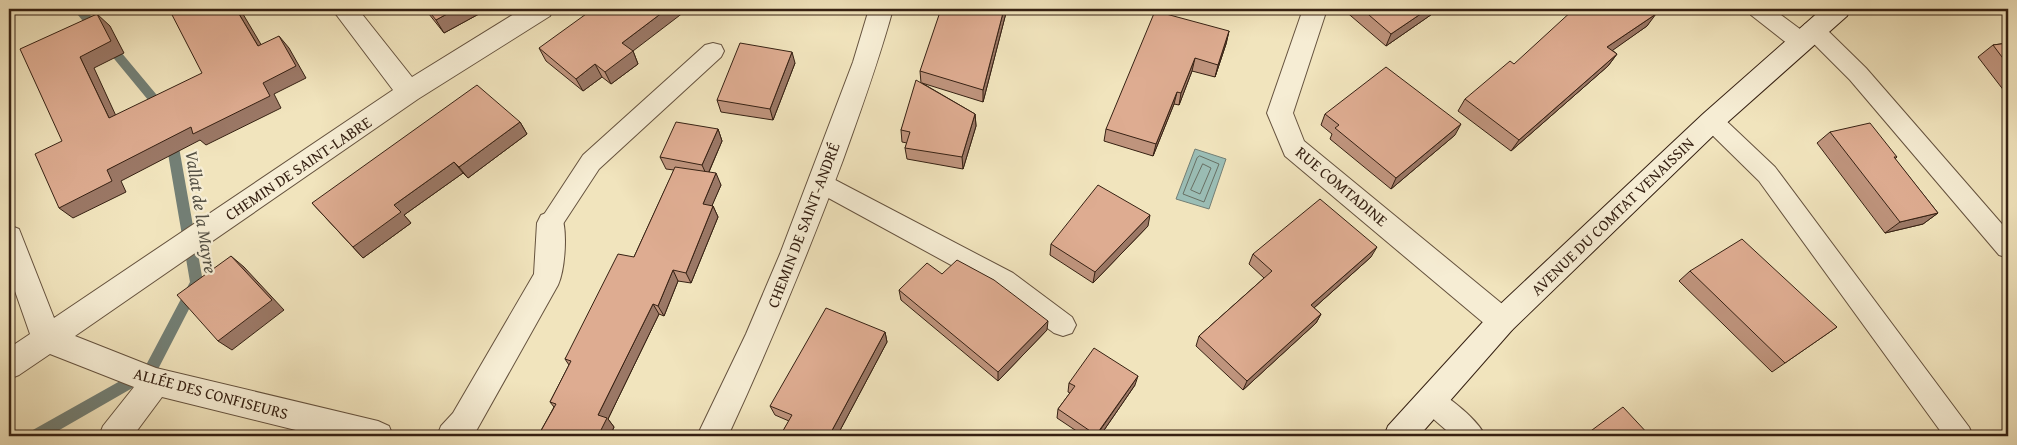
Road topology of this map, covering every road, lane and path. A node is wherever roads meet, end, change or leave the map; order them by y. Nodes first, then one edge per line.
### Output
1 (344, 9) edge
2 (541, 9) edge
3 (881, 9) edge
4 (1315, 9) edge
5 (1758, 9) edge
6 (1838, 9) edge
7 (1807, 36) junction
8 (713, 51) dead end
9 (409, 92) junction
10 (1712, 121) junction
11 (820, 182) junction
12 (551, 223) joint
13 (9, 237) edge
14 (2008, 248) edge
15 (1502, 320) junction
16 (1063, 325) dead end
17 (47, 339) junction
18 (9, 364) edge
19 (156, 382) junction
20 (1432, 401) junction
21 (114, 436) edge
22 (378, 436) edge
23 (452, 436) edge
24 (712, 436) edge
25 (1399, 436) edge
26 (1472, 436) edge
27 (1960, 436) edge

1 - 9 street
2 - 9 street, CHEMIN DE SAINT-LABRE
3 - 11 street, CHEMIN DE SAINT-ANDRÉ
4 - 15 street, RUE COMTADINE
5 - 7 lane
6 - 7 street, AVENUE DU COMTAT VENAISSIN
7 - 10 street, AVENUE DU COMTAT VENAISSIN
7 - 14 lane
8 - 12 lane
9 - 17 street, CHEMIN DE SAINT-LABRE
10 - 15 street, AVENUE DU COMTAT VENAISSIN
10 - 27 lane
11 - 16 lane
11 - 24 street, CHEMIN DE SAINT-ANDRÉ
12 - 23 street
13 - 17 street
15 - 20 street, AVENUE DU COMTAT VENAISSIN
17 - 18 street, CHEMIN DE SAINT-LABRE
17 - 19 street, ALLÉE DES CONFISEURS
19 - 21 street
19 - 22 street, ALLÉE DES CONFISEURS
20 - 25 street, AVENUE DU COMTAT VENAISSIN
20 - 26 lane

